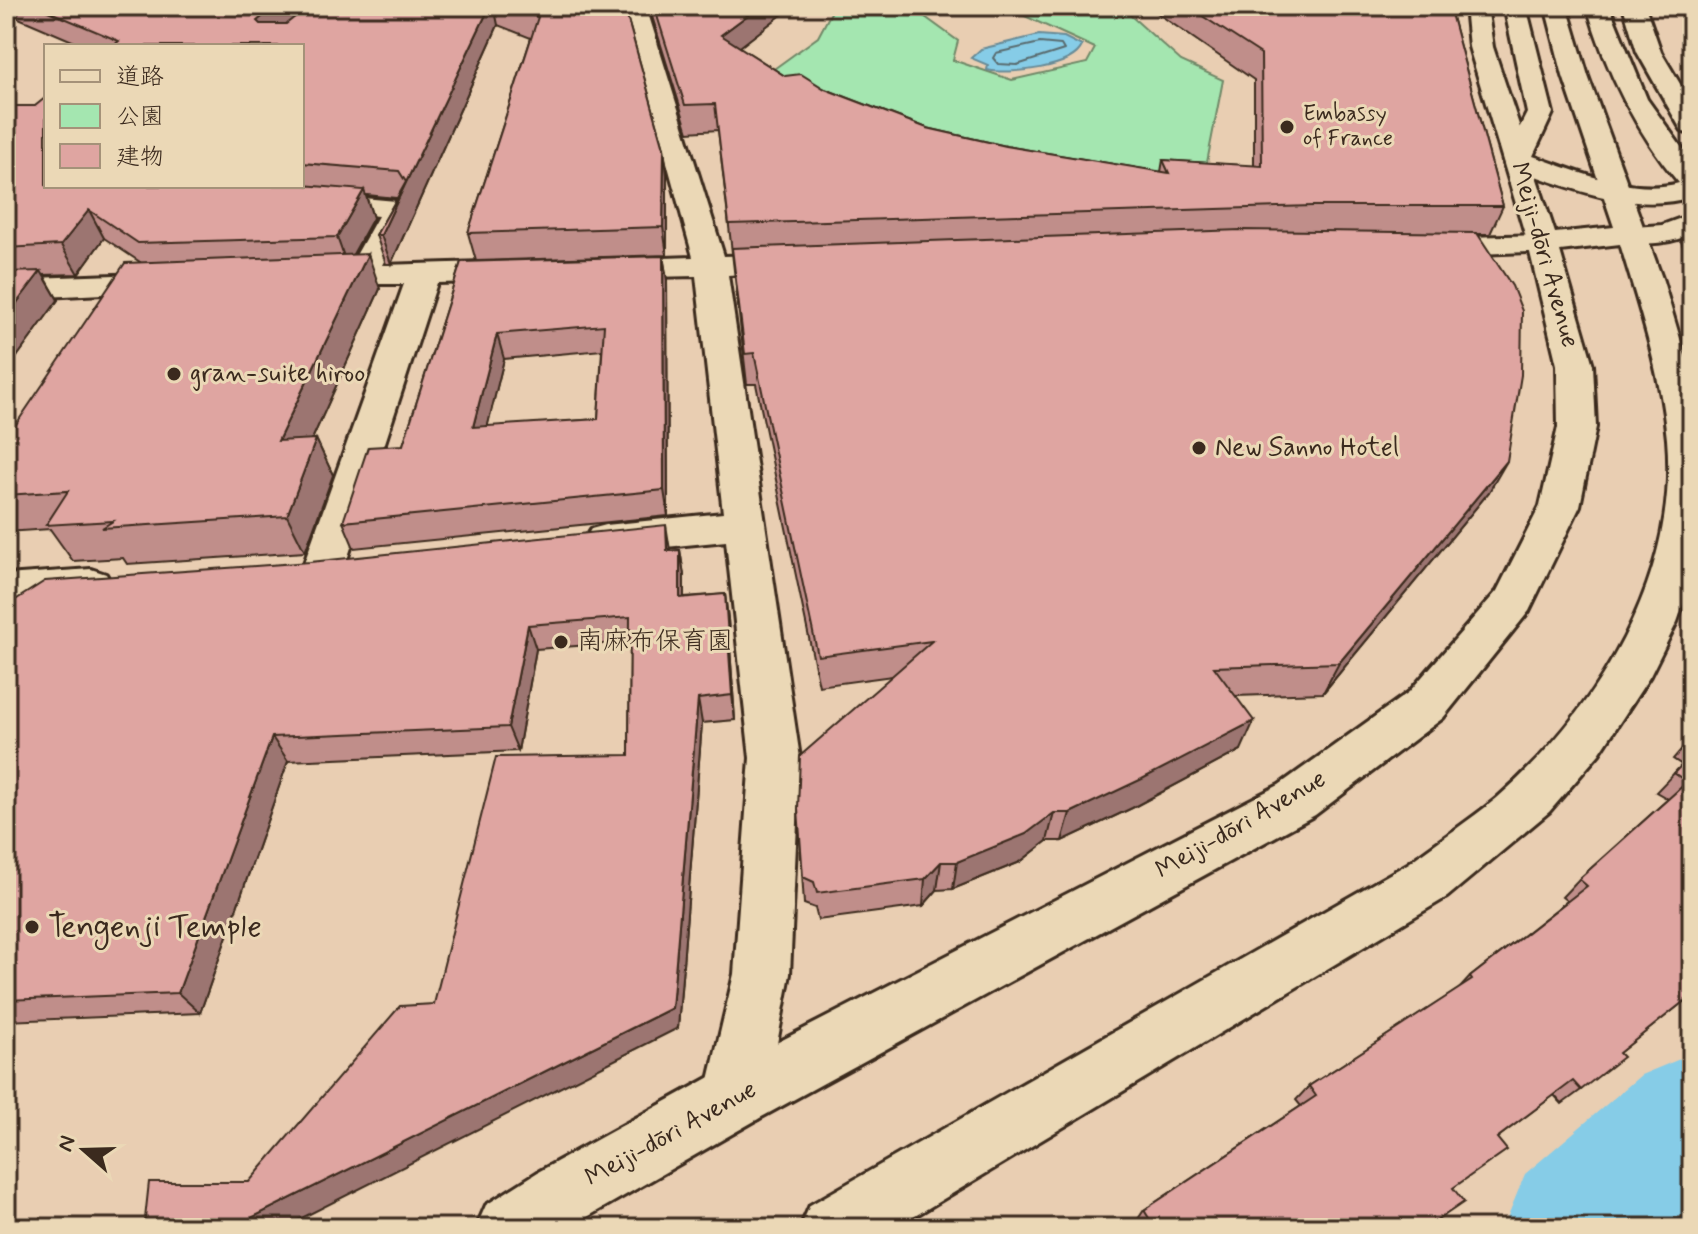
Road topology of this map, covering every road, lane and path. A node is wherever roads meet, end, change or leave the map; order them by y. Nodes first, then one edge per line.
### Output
1 (1476, 6) edge
2 (1515, 6) edge
3 (1556, 6) edge
4 (1598, 6) edge
5 (1634, 6) edge
6 (639, 10) edge
7 (609, 11) edge
8 (1674, 46) dead end
9 (1692, 99) edge
10 (1692, 126) edge
11 (1517, 160) junction
12 (1692, 180) edge
13 (1692, 188) edge
14 (272, 199) edge
15 (1624, 212) junction
16 (1692, 223) edge
17 (1543, 244) junction
18 (1399, 247) edge
19 (815, 262) edge
20 (711, 266) junction
21 (583, 269) edge
22 (551, 270) edge
23 (424, 273) junction
24 (361, 275) junction
25 (284, 278) edge
26 (207, 281) edge
27 (6, 289) edge
28 (747, 525) junction
29 (569, 543) edge
30 (369, 564) edge
31 (133, 582) edge
32 (6, 591) edge
33 (736, 1097) junction
34 (509, 1228) edge
35 (833, 1228) edge

1 - 11 main road, Meiji-dōri Avenue
2 - 11 main road
3 - 15 main road
4 - 12 main road
5 - 10 main road
6 - 7 main road
6 - 20 main road
8 - 9 main road
11 - 15 main road
11 - 17 main road, Meiji-dōri Avenue
13 - 15 main road
14 - 24 main road
15 - 16 main road
15 - 17 main road
15 - 35 main road
17 - 18 main road
17 - 33 main road, Meiji-dōri Avenue
19 - 20 main road
20 - 21 main road
20 - 28 main road
22 - 23 main road
23 - 24 main road
23 - 30 main road
24 - 25 main road
26 - 27 main road
28 - 29 main road
28 - 33 main road
31 - 32 main road
33 - 34 main road, Meiji-dōri Avenue

